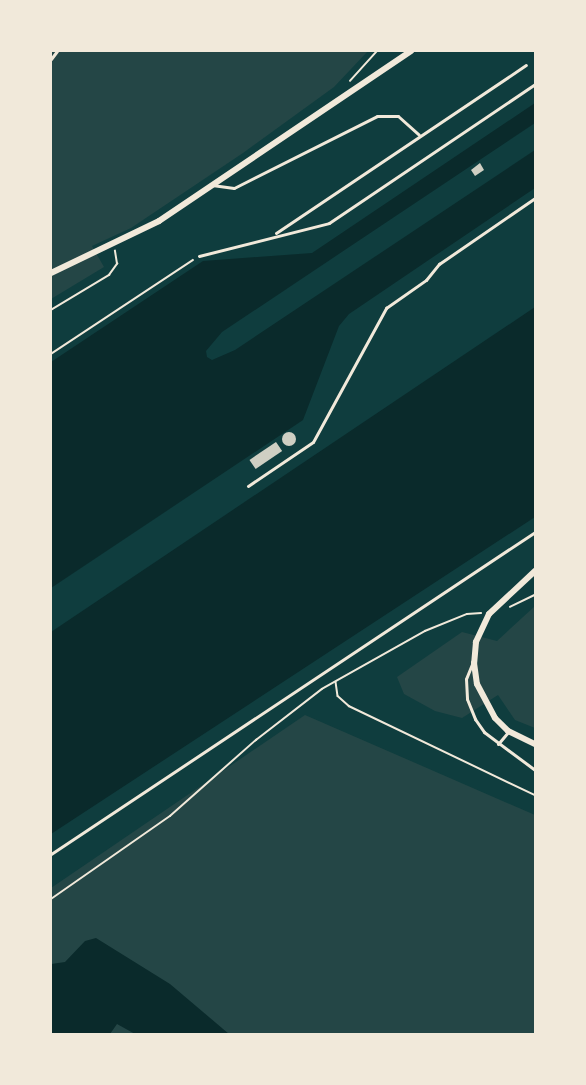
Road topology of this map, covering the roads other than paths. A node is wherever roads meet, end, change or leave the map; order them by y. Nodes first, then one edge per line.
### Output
1 (57, 51) edge
2 (411, 51) edge
3 (51, 59) edge
4 (526, 65) dead end
5 (535, 84) edge
6 (419, 135) junction
7 (211, 185) junction
8 (535, 198) edge
9 (272, 236) junction
10 (199, 256) road end
11 (51, 273) edge
12 (248, 486) dead end
13 (535, 532) edge
14 (535, 571) edge
15 (474, 663) junction
16 (508, 731) junction
17 (498, 744) junction
18 (535, 744) edge
19 (535, 771) edge
20 (51, 854) edge

1 - 3 lane
2 - 7 street
4 - 6 lane
5 - 9 lane
6 - 7 lane
6 - 9 lane
7 - 11 street
8 - 12 lane
9 - 10 lane
13 - 20 lane
14 - 15 street
15 - 16 street
15 - 17 lane
16 - 17 lane
16 - 18 street
17 - 19 lane

